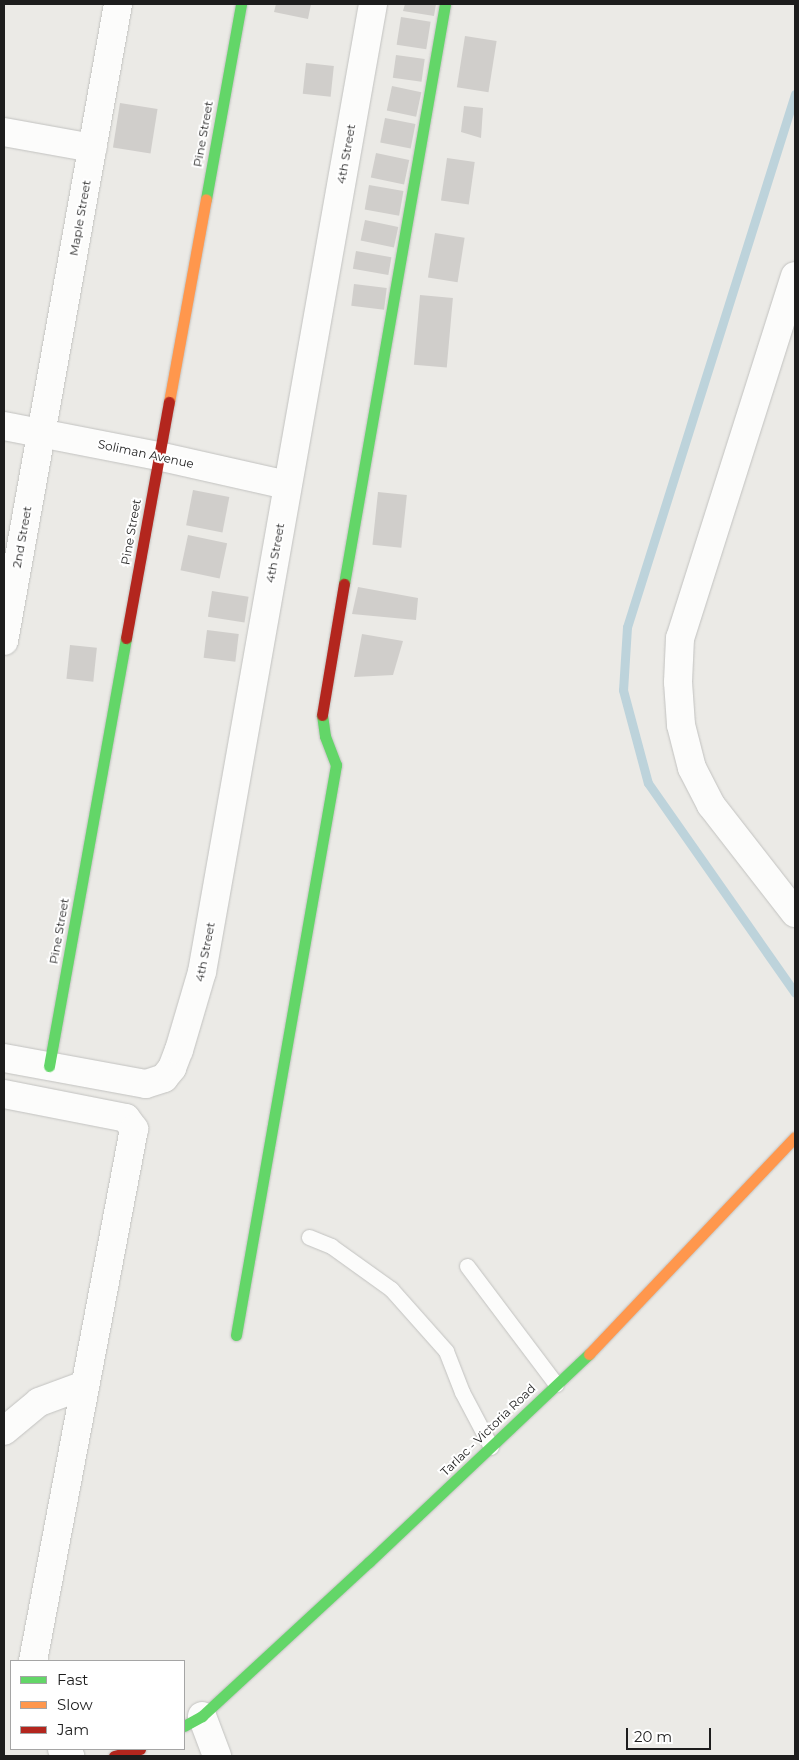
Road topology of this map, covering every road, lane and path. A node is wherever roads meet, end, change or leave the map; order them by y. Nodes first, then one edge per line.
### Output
1 (118, 4) edge
2 (241, 4) edge
3 (373, 4) edge
4 (445, 4) edge
5 (4, 132) edge
6 (93, 148) junction
7 (795, 276) edge
8 (4, 426) edge
9 (41, 432) junction
10 (158, 456) junction
11 (287, 485) junction
12 (4, 641) edge
13 (795, 913) edge
14 (4, 1058) edge
15 (49, 1066) junction
16 (4, 1094) edge
17 (795, 1137) edge
18 (309, 1237) dead end
19 (467, 1266) dead end
20 (236, 1335) dead end
21 (556, 1384) junction
22 (85, 1385) junction
23 (4, 1431) edge
24 (491, 1447) junction
25 (33, 1660) edge
26 (193, 1721) edge
27 (136, 1750) edge
28 (114, 1756) edge
29 (218, 1756) edge

1 - 6 street, Maple Street
2 - 10 street, Pine Street
3 - 11 street, 4th Street
4 - 20 street
5 - 6 street
6 - 9 street, Maple Street
7 - 13 street
8 - 9 street, Soliman Avenue
9 - 10 street, Soliman Avenue
9 - 12 street, 2nd Street
10 - 11 street, Soliman Avenue
10 - 15 street, Pine Street
11 - 15 street, 4th Street
14 - 15 street
16 - 22 street
17 - 21 street, Tarlac - Victoria Road
18 - 24 lane
19 - 21 lane
21 - 24 street, Tarlac - Victoria Road
22 - 23 street
22 - 25 street
24 - 26 street, Tarlac - Victoria Road
26 - 29 street
27 - 28 street

